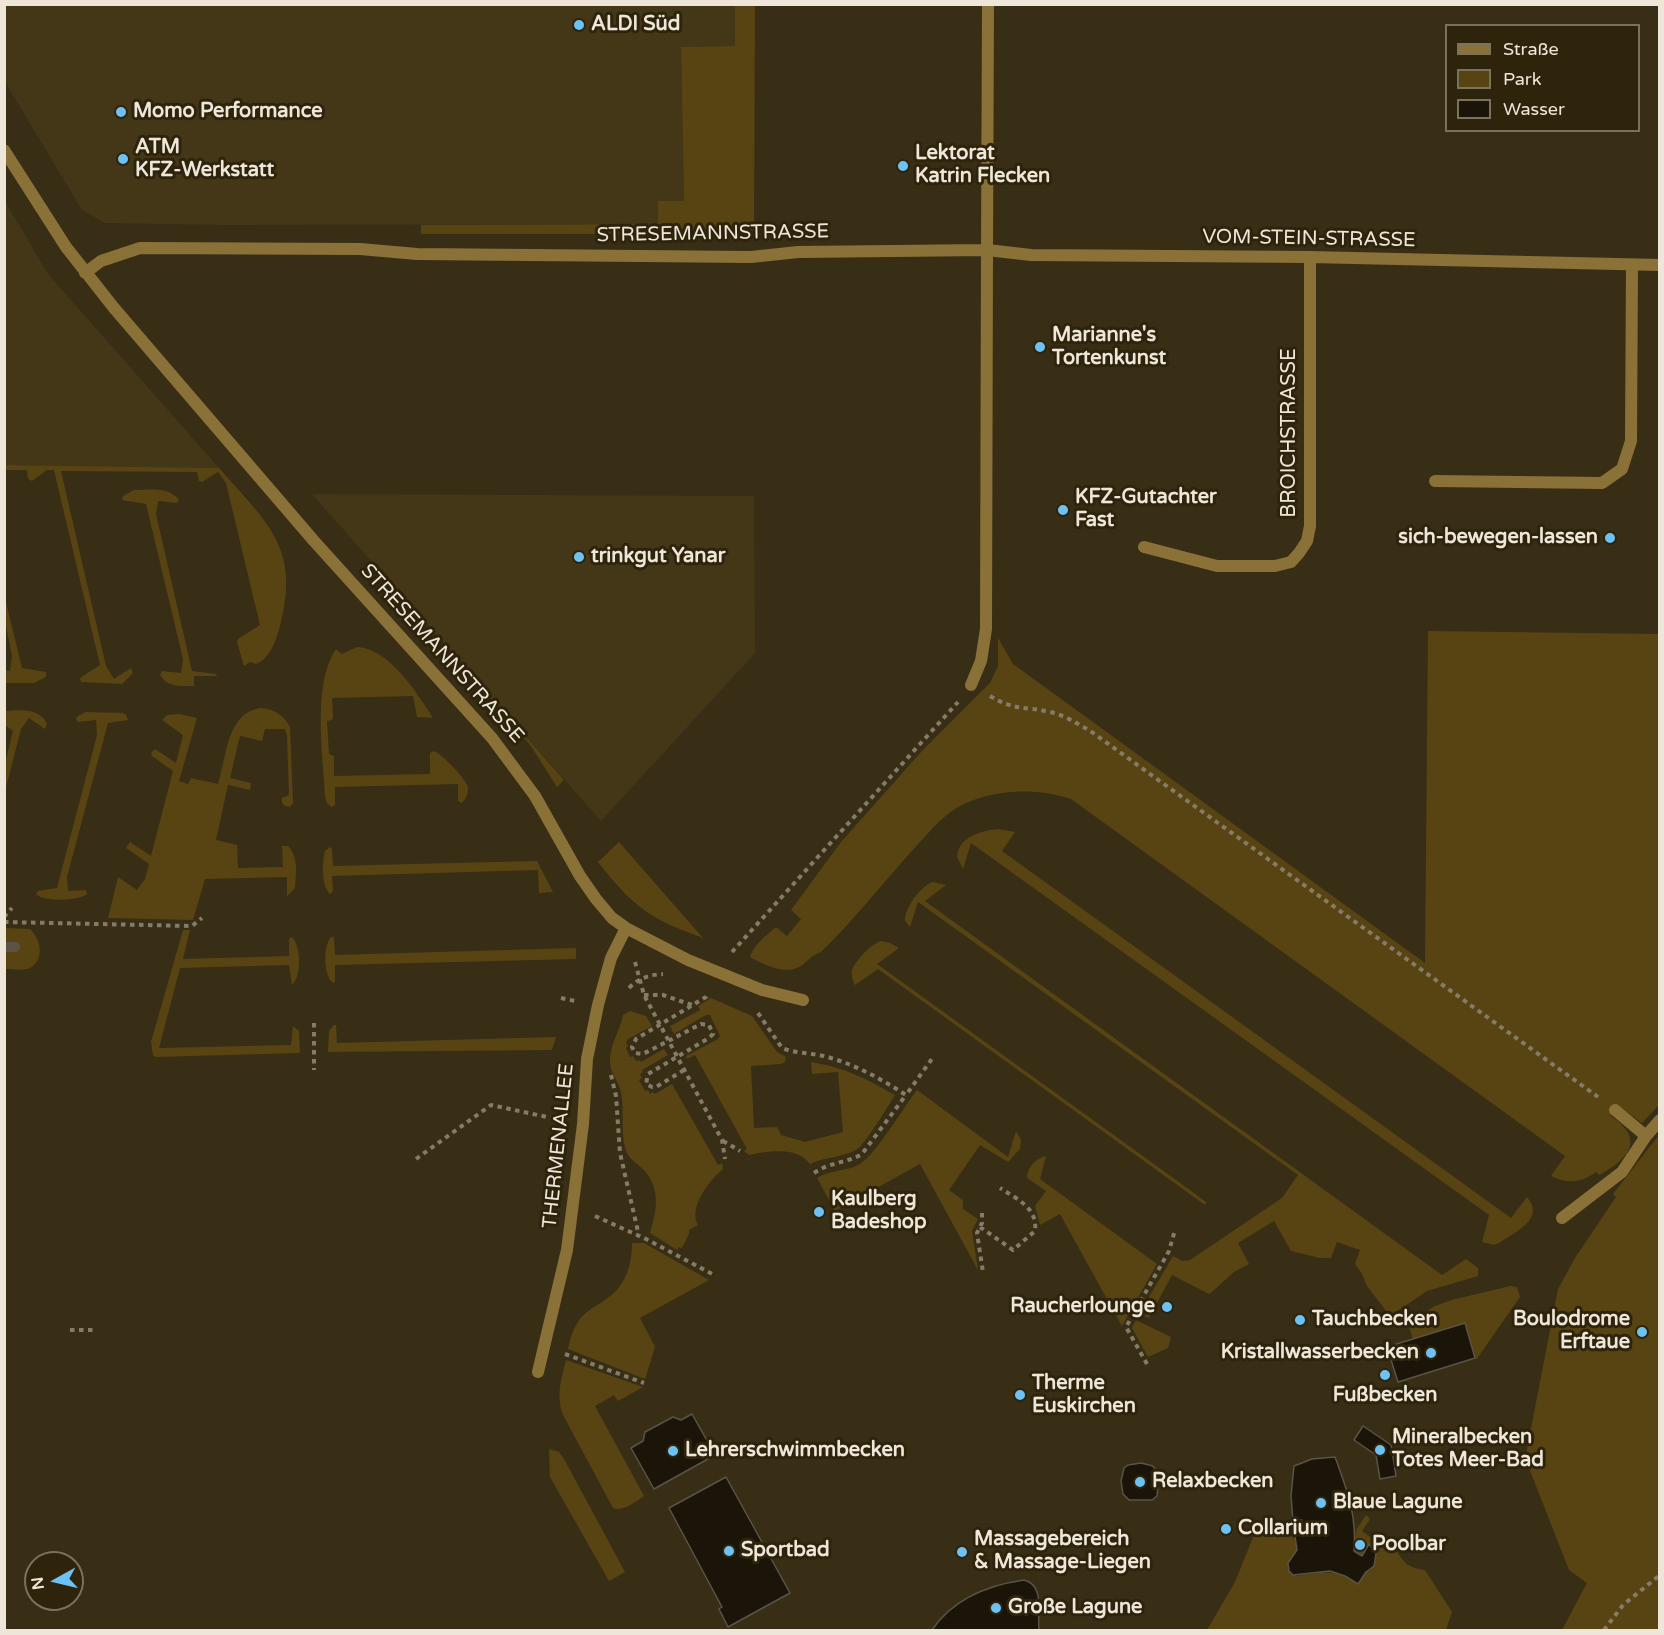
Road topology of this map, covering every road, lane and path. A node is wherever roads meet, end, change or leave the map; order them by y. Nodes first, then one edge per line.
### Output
1 (988, 4) edge
2 (4, 150) edge
3 (987, 250) junction
4 (1310, 257) junction
5 (1659, 265) edge
6 (1632, 266) junction
7 (86, 273) junction
8 (1435, 481) dead end
9 (1144, 547) dead end
10 (971, 685) junction
11 (12, 908) dead end
12 (4, 917) edge
13 (202, 918) dead end
14 (4, 922) edge
15 (626, 928) junction
16 (720, 973) junction
17 (672, 975) dead end
18 (640, 979) junction
19 (701, 987) dead end
20 (628, 989) dead end
21 (710, 991) junction
22 (644, 995) junction
23 (720, 995) dead end
24 (803, 1000) dead end
25 (692, 1005) junction
26 (757, 1012) dead end
27 (314, 1023) dead end
28 (661, 1025) junction
29 (669, 1041) junction
30 (676, 1055) junction
31 (933, 1056) dead end
32 (608, 1069) dead end
33 (314, 1070) dead end
34 (684, 1070) junction
35 (906, 1095) junction
36 (1615, 1110) joint
37 (1659, 1120) edge
38 (583, 1124) junction
39 (1646, 1136) junction
40 (722, 1140) junction
41 (740, 1151) dead end
42 (416, 1159) dead end
43 (725, 1159) dead end
44 (814, 1173) dead end
45 (1000, 1188) dead end
46 (572, 1205) junction
47 (982, 1213) dead end
48 (1562, 1218) dead end
49 (980, 1227) junction
50 (1174, 1230) dead end
51 (639, 1236) junction
52 (983, 1272) dead end
53 (716, 1276) dead end
54 (70, 1330) dead end
55 (93, 1330) dead end
56 (545, 1346) junction
57 (1147, 1364) dead end
58 (538, 1371) dead end
59 (644, 1383) dead end
60 (1659, 1575) edge
61 (1604, 1630) edge

1 - 3 street
2 - 7 street, STRESEMANNSTRASSE
3 - 4 street, VOM-STEIN-STRASSE
3 - 7 street, STRESEMANNSTRASSE
3 - 10 street
4 - 6 street, VOM-STEIN-STRASSE
4 - 9 street, BROICHSTRASSE
5 - 6 street, VOM-STEIN-STRASSE
6 - 8 street
7 - 15 street, STRESEMANNSTRASSE
10 - 16 path
10 - 36 path
11 - 12 path
13 - 14 path
15 - 16 street, STRESEMANNSTRASSE
15 - 18 path
15 - 38 street, THERMENALLEE
16 - 24 street, STRESEMANNSTRASSE
17 - 18 path
18 - 20 path
18 - 22 path
19 - 21 path
21 - 23 path
21 - 25 path
22 - 25 path
22 - 28 path
25 - 28 path
26 - 35 path
27 - 33 path
28 - 29 path
28 - 29 path
29 - 30 path
29 - 30 path
30 - 34 path
30 - 34 path
31 - 35 path
32 - 51 path
34 - 40 path
35 - 44 path
36 - 39 street
37 - 39 street
38 - 42 path
38 - 46 street, THERMENALLEE
39 - 48 street
40 - 41 path
40 - 43 path
45 - 49 path
46 - 51 path
46 - 56 street, THERMENALLEE
47 - 49 path
49 - 52 path
50 - 57 path
51 - 53 path
54 - 55 path
56 - 58 street, THERMENALLEE
56 - 59 path
60 - 61 path

